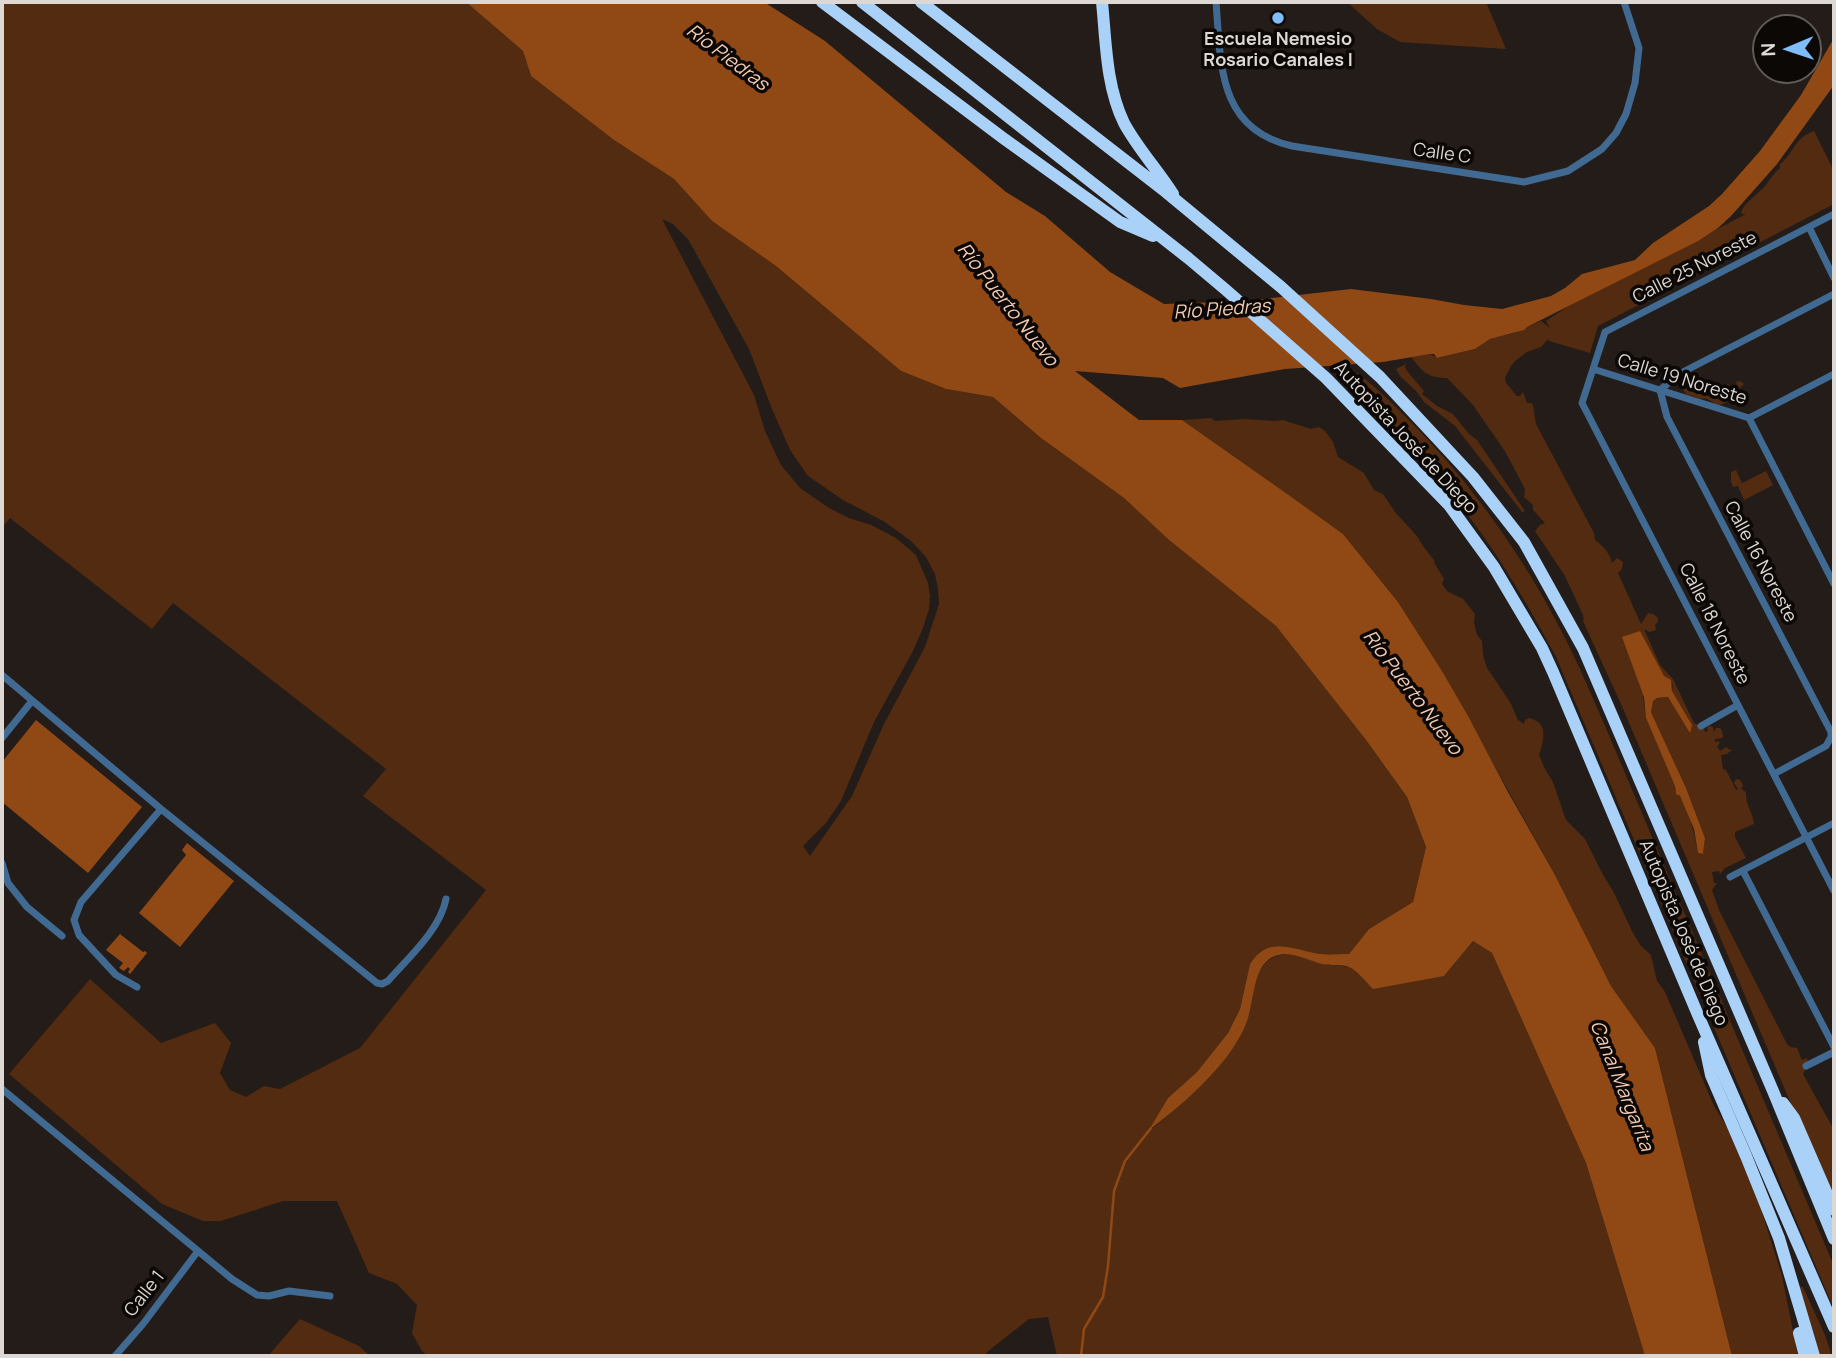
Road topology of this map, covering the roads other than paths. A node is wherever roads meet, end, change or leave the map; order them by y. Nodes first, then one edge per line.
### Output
1 (822, 2) edge
2 (862, 2) edge
3 (921, 2) edge
4 (1102, 2) edge
5 (1216, 2) edge
6 (1624, 2) edge
7 (1176, 201) junction
8 (1834, 214) edge
9 (1809, 227) junction
10 (1170, 243) junction
11 (1834, 278) edge
12 (1834, 294) edge
13 (1593, 369) junction
14 (1834, 374) edge
15 (1660, 390) junction
16 (1749, 418) junction
17 (1834, 583) edge
18 (2, 675) edge
19 (32, 701) junction
20 (1738, 705) junction
21 (1701, 726) dead end
22 (2, 738) edge
23 (1774, 774) junction
24 (161, 809) junction
25 (1834, 823) edge
26 (1806, 837) junction
27 (2, 863) edge
28 (1743, 870) junction
29 (1730, 877) dead end
30 (1834, 891) edge
31 (446, 899) dead end
32 (62, 936) dead end
33 (137, 986) dead end
34 (1698, 1014) junction
35 (1834, 1046) edge
36 (1834, 1052) edge
37 (1806, 1066) dead end
38 (2, 1089) edge
39 (1773, 1091) junction
40 (1834, 1210) edge
41 (1770, 1214) junction
42 (1834, 1239) edge
43 (198, 1251) junction
44 (330, 1296) dead end
45 (1834, 1327) edge
46 (115, 1356) edge
47 (1805, 1356) edge
48 (1814, 1356) edge

1 - 10 highway
2 - 10 highway, Autopista José de Diego
3 - 7 highway, Autopista José de Diego
4 - 7 highway
5 - 6 street, Calle C
7 - 39 highway, Autopista José de Diego
8 - 9 street, Calle 25 Noreste
9 - 11 street
9 - 13 street, Calle 25 Noreste
10 - 34 highway, Autopista José de Diego
12 - 15 street
13 - 15 street, Calle 19 Noreste
13 - 20 street, Calle 18 Noreste
14 - 16 street, Calle 19 Noreste
15 - 16 street, Calle 19 Noreste
15 - 23 street, Calle 16 Noreste
16 - 17 street
18 - 19 street
19 - 22 street
19 - 24 street
20 - 21 street
20 - 23 street, Calle 18 Noreste
23 - 26 street, Calle 18 Noreste
24 - 31 street
24 - 33 street
25 - 26 street
26 - 28 street
26 - 30 street, Calle 18 Noreste
27 - 32 street
28 - 29 street
28 - 35 street
34 - 41 highway
34 - 45 highway, Autopista José de Diego
36 - 37 street
38 - 43 street
39 - 40 highway
39 - 42 highway, Autopista José de Diego
41 - 47 highway
41 - 48 highway
43 - 44 street
43 - 46 street, Calle 1

